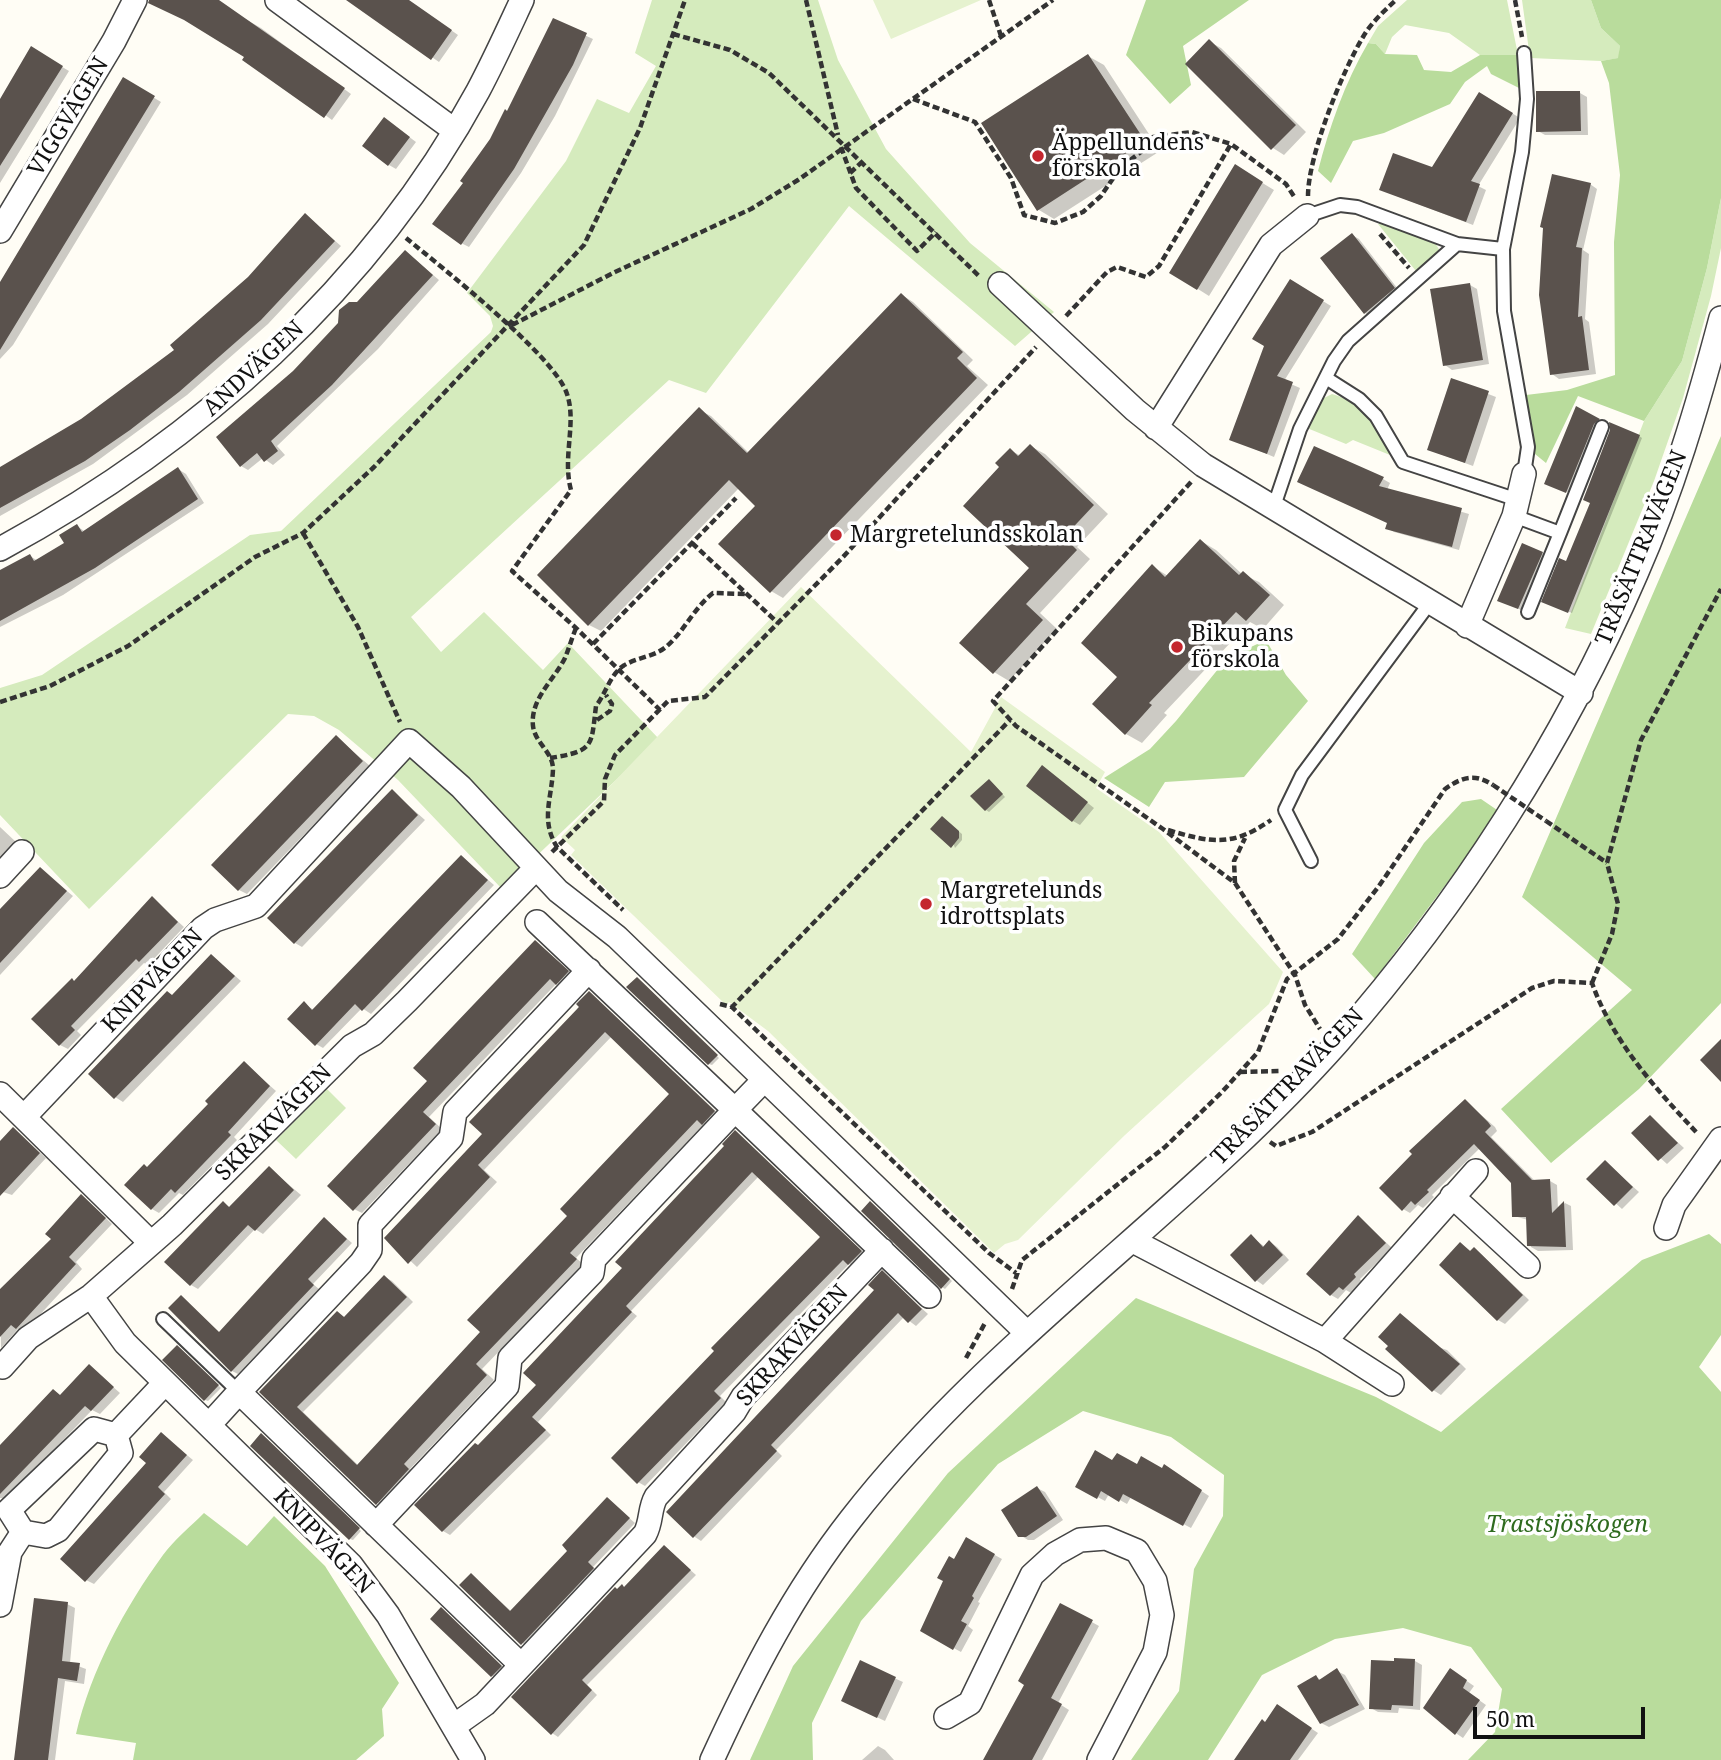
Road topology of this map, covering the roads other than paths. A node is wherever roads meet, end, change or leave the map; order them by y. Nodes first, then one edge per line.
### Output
1 (135, 0) edge
2 (277, 0) edge
3 (522, 0) edge
4 (1524, 53) road end
5 (454, 130) junction
6 (1307, 216) joint
7 (0, 231) edge
8 (1457, 244) junction
9 (1503, 249) junction
10 (995, 285) road end
11 (1721, 318) edge
12 (1326, 378) junction
13 (1602, 427) dead end
14 (1156, 428) junction
15 (1524, 474) joint
16 (1516, 508) junction
17 (1273, 509) junction
18 (1560, 533) junction
19 (0, 549) edge
20 (1429, 604) junction
21 (1528, 612) dead end
22 (1467, 626) junction
23 (1581, 693) junction
24 (22, 852) dead end
25 (1311, 861) dead end
26 (536, 868) junction
27 (0, 876) edge
28 (537, 922) dead end
29 (589, 970) junction
30 (764, 1080) junction
31 (2, 1100) edge
32 (735, 1110) junction
33 (24, 1117) junction
34 (1716, 1144) edge
35 (1476, 1171) dead end
36 (1452, 1196) junction
37 (1666, 1228) dead end
38 (1133, 1241) junction
39 (151, 1243) junction
40 (882, 1250) junction
41 (1528, 1266) dead end
42 (91, 1296) junction
43 (929, 1297) dead end
44 (163, 1319) dead end
45 (1027, 1333) junction
46 (1325, 1341) junction
47 (2, 1367) dead end
48 (165, 1383) junction
49 (1392, 1384) dead end
50 (239, 1392) junction
51 (209, 1425) junction
52 (116, 1435) junction
53 (376, 1525) junction
54 (23, 1532) junction
55 (0, 1605) edge
56 (521, 1665) junction
57 (946, 1717) dead end
58 (454, 1726) junction
59 (473, 1760) edge
60 (712, 1760) edge
61 (1099, 1760) edge

1 - 7 street, VIGGVÄGEN
2 - 5 street
3 - 5 street, ANDVÄGEN
4 - 9 lane
5 - 19 street, ANDVÄGEN
6 - 8 lane
6 - 14 street
8 - 9 lane
8 - 12 lane
9 - 15 lane
10 - 14 street
11 - 23 street, TRÅSÄTTRAVÄGEN
12 - 16 lane
12 - 17 lane
13 - 18 lane
14 - 17 street
15 - 16 street
16 - 18 lane
16 - 22 street
17 - 20 street
18 - 21 lane
20 - 22 street
20 - 25 lane
22 - 23 street
23 - 38 street, TRÅSÄTTRAVÄGEN
24 - 27 street
26 - 30 street
26 - 33 street, KNIPVÄGEN
26 - 39 street, SKRAKVÄGEN
28 - 29 street
29 - 32 street
29 - 50 street
30 - 32 street
30 - 45 street
31 - 33 street
32 - 40 street
32 - 53 street
33 - 39 street
34 - 37 street
35 - 36 street
36 - 41 street
36 - 46 street
38 - 45 street, TRÅSÄTTRAVÄGEN
38 - 46 street
39 - 42 street, SKRAKVÄGEN
40 - 43 street
40 - 56 street, SKRAKVÄGEN
42 - 47 street, SKRAKVÄGEN
42 - 48 street, KNIPVÄGEN
44 - 50 lane
45 - 60 street, TRÅSÄTTRAVÄGEN
46 - 49 street
48 - 51 street, KNIPVÄGEN
48 - 52 street
50 - 51 street
50 - 53 street
51 - 58 street, KNIPVÄGEN
52 - 54 street
52 - 54 street
53 - 56 street
54 - 55 street
56 - 58 street, SKRAKVÄGEN
57 - 61 street
58 - 59 street, KNIPVÄGEN

